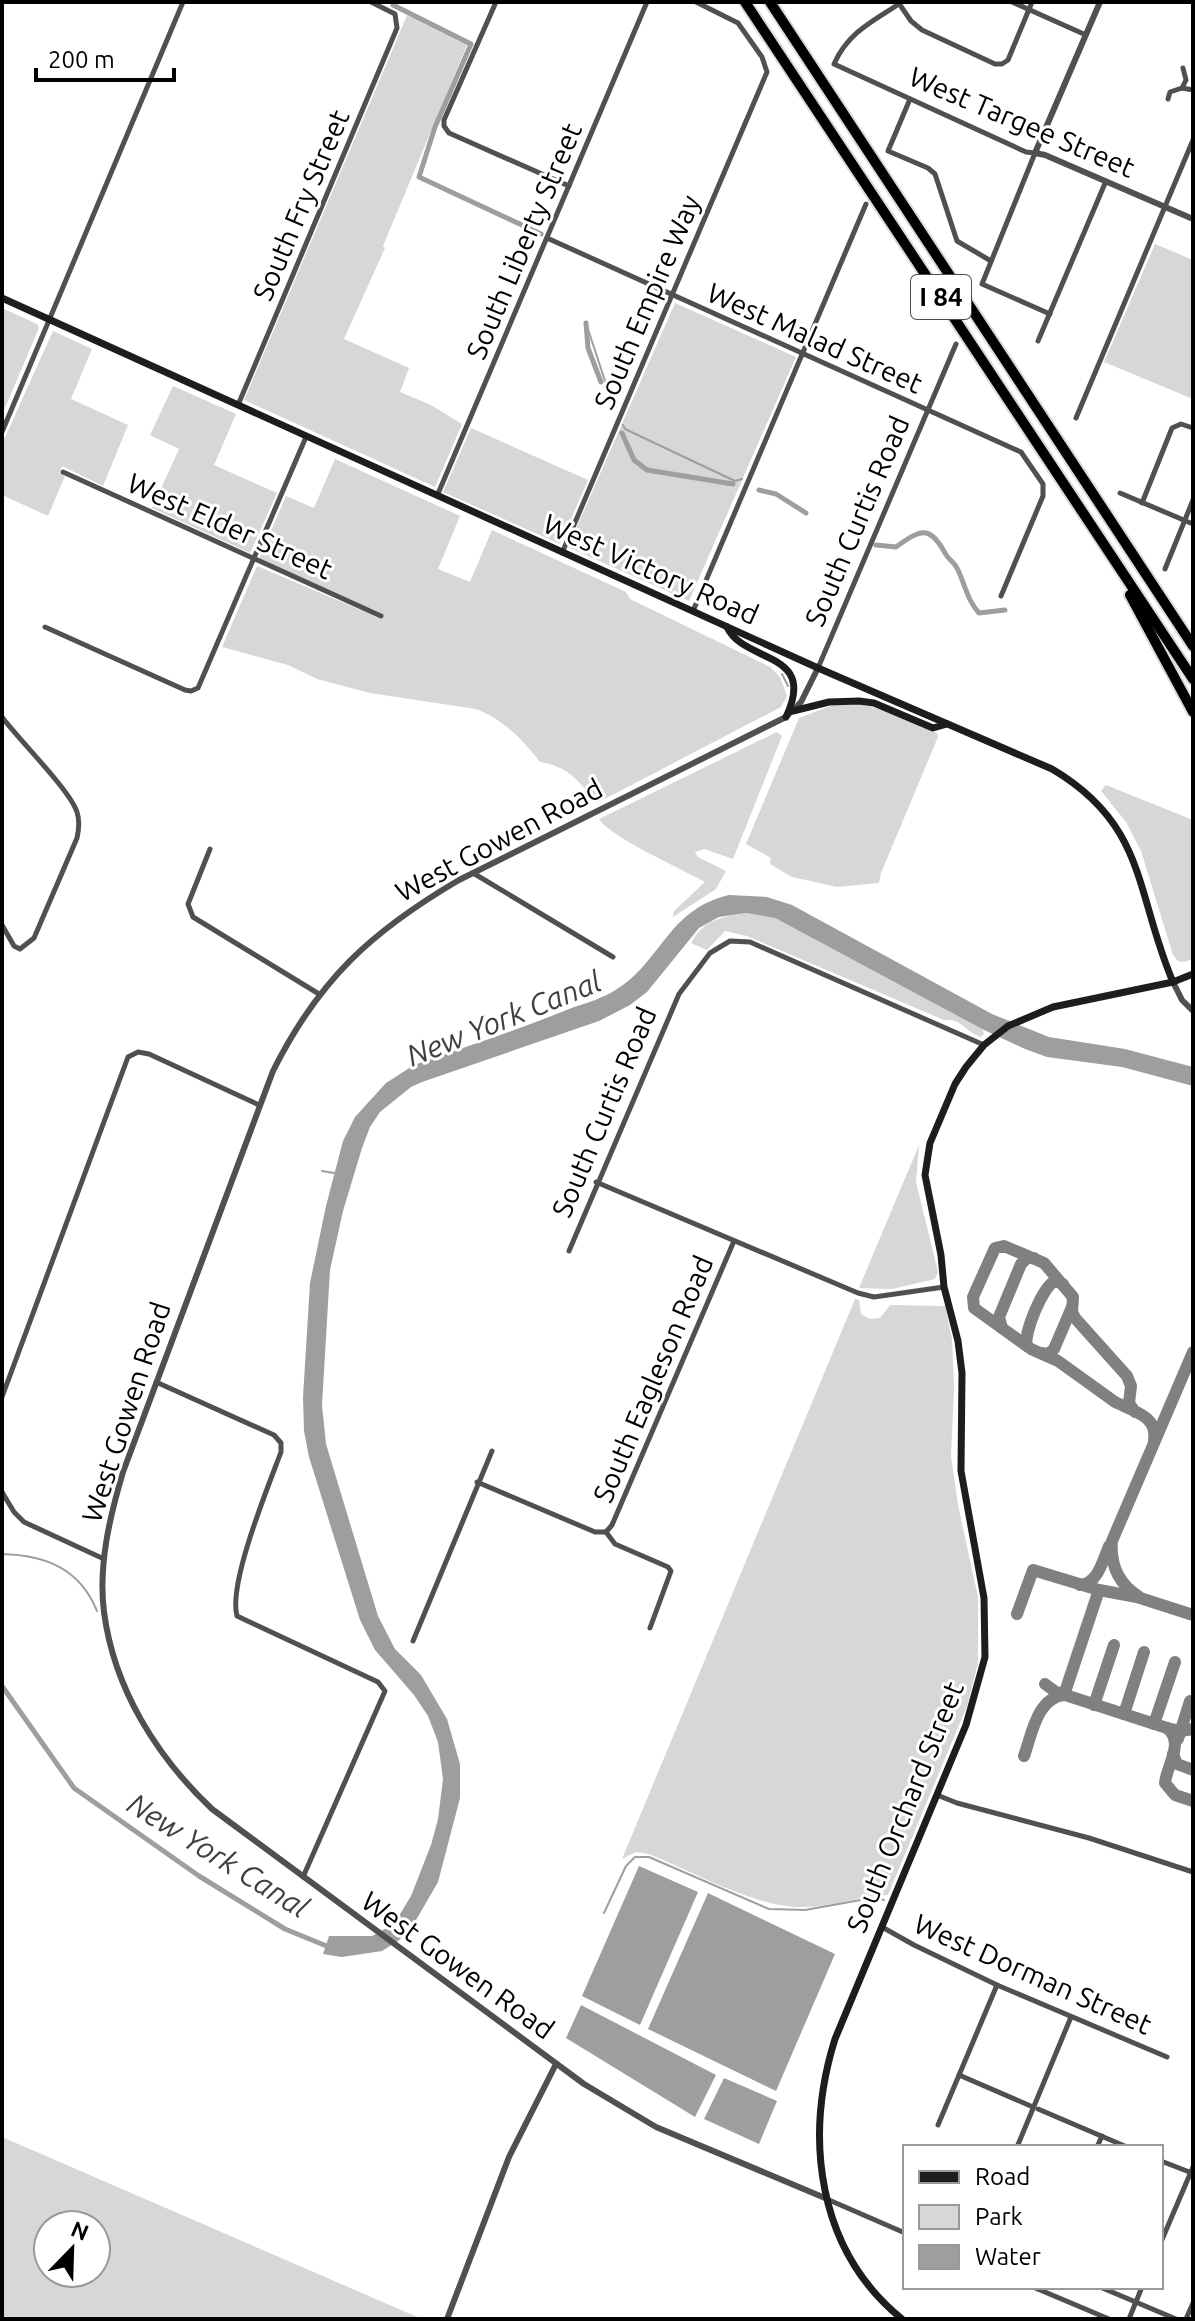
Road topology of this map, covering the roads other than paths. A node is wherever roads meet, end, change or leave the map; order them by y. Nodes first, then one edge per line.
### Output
1 (183, 2) edge
2 (371, 2) edge
3 (496, 2) edge
4 (647, 2) edge
5 (696, 2) edge
6 (745, 2) edge
7 (770, 2) edge
8 (1012, 2) edge
9 (1032, 2) edge
10 (1100, 2) edge
11 (898, 3) edge
12 (1029, 10) junction
13 (1086, 35) junction
14 (1183, 68) dead end
15 (1182, 88) junction
16 (1193, 90) edge
17 (910, 99) junction
18 (1168, 99) dead end
19 (1193, 140) edge
20 (1035, 153) junction
21 (1106, 181) junction
22 (569, 186) junction
23 (866, 204) dead end
24 (1165, 207) junction
25 (1193, 219) edge
26 (547, 238) junction
27 (991, 261) junction
28 (672, 295) junction
29 (2, 298) edge
30 (1050, 314) junction
31 (49, 320) junction
32 (1038, 341) dead end
33 (956, 344) dead end
34 (802, 354) junction
35 (238, 406) junction
36 (928, 410) junction
37 (1076, 418) dead end
38 (1193, 428) edge
39 (2, 432) edge
40 (306, 437) junction
41 (63, 472) dead end
42 (1120, 493) dead end
43 (437, 496) junction
44 (1193, 500) edge
45 (1142, 503) junction
46 (1184, 521) junction
47 (1193, 524) edge
48 (1094, 530) junction
49 (562, 553) junction
50 (254, 560) junction
51 (1165, 569) dead end
52 (1151, 582) junction
53 (1001, 596) dead end
54 (693, 611) junction
55 (381, 616) dead end
56 (45, 627) dead end
57 (727, 627) junction
58 (1193, 635) edge
59 (1193, 646) edge
60 (818, 668) junction
61 (1193, 679) edge
62 (1193, 712) edge
63 (790, 714) junction
64 (2, 717) edge
65 (947, 724) junction
66 (210, 849) dead end
67 (473, 873) junction
68 (2, 925) edge
69 (613, 957) dead end
70 (1193, 974) edge
71 (1173, 982) junction
72 (319, 994) junction
73 (1193, 1011) edge
74 (988, 1042) junction
75 (259, 1105) junction
76 (596, 1182) junction
77 (734, 1241) junction
78 (569, 1251) dead end
79 (944, 1287) junction
80 (156, 1382) junction
81 (2, 1397) edge
82 (492, 1451) dead end
83 (477, 1482) junction
84 (2, 1492) edge
85 (606, 1532) junction
86 (104, 1559) junction
87 (650, 1628) dead end
88 (413, 1641) dead end
89 (937, 1795) junction
90 (1193, 1872) edge
91 (303, 1877) junction
92 (882, 1927) junction
93 (997, 1985) junction
94 (1071, 2017) junction
95 (1167, 2057) dead end
96 (556, 2064) junction
97 (959, 2075) junction
98 (1036, 2108) junction
99 (938, 2125) dead end
100 (1102, 2136) junction
101 (1018, 2145) edge
102 (1098, 2145) edge
103 (1122, 2145) edge
104 (1163, 2162) edge
105 (1192, 2171) edge
106 (825, 2198) junction
107 (903, 2232) edge
108 (1163, 2237) edge
109 (1039, 2289) edge
110 (1105, 2289) edge
111 (1141, 2289) edge
112 (1136, 2302) junction
113 (1193, 2303) edge
114 (447, 2319) edge
115 (902, 2319) edge
116 (1109, 2319) edge
117 (1129, 2319) edge
118 (1176, 2319) edge
119 (1186, 2319) edge

1 - 31 street
2 - 35 street, South Fry Street
3 - 22 street
4 - 22 street, South Liberty Street
5 - 28 street, South Empire Way
6 - 48 highway, I 84
7 - 52 highway, I 84
8 - 12 street
9 - 12 street
10 - 13 street
11 - 12 street
11 - 17 street, West Targee Street
12 - 13 street
13 - 20 street
14 - 15 street
15 - 16 street
15 - 18 street
17 - 20 street, West Targee Street
17 - 27 street
19 - 24 street
20 - 21 street, West Targee Street
20 - 27 street
21 - 24 street, West Targee Street
21 - 30 street
22 - 26 street, South Liberty Street
23 - 34 street
24 - 25 street, West Targee Street
24 - 37 street
26 - 28 street, West Malad Street
26 - 43 street, South Liberty Street
27 - 30 street
28 - 34 street, West Malad Street
28 - 49 street, South Empire Way
29 - 31 main road, West Victory Road
30 - 32 street
31 - 35 main road, West Victory Road
31 - 39 street
33 - 36 street, South Curtis Road
34 - 36 street, West Malad Street
34 - 54 street
35 - 40 main road, West Victory Road
36 - 53 street, West Malad Street
36 - 60 street, South Curtis Road
38 - 45 street
40 - 43 main road, West Victory Road
40 - 50 street
41 - 50 street, West Elder Street
42 - 45 street
43 - 49 main road, West Victory Road
44 - 46 street
45 - 46 street
46 - 47 street
46 - 51 street
48 - 61 highway, I 84
48 - 62 highway
49 - 54 main road, West Victory Road
50 - 55 street, West Elder Street
50 - 56 street
52 - 58 highway
52 - 59 highway, I 84
54 - 57 main road, West Victory Road
57 - 60 main road, West Victory Road
57 - 63 main road
60 - 63 street, South Curtis Road
60 - 65 main road, West Victory Road
63 - 65 main road
63 - 67 street, West Gowen Road
64 - 68 street
65 - 71 main road, West Victory Road
66 - 72 street
67 - 69 street
67 - 72 street, West Gowen Road
70 - 71 main road, South Orchard Street
71 - 73 street
71 - 74 main road, South Orchard Street
72 - 75 street, West Gowen Road
74 - 76 street, South Curtis Road
74 - 79 main road, South Orchard Street
75 - 80 street, West Gowen Road
75 - 81 street
76 - 77 street
76 - 78 street, South Curtis Road
77 - 79 street
77 - 85 street, South Eagleson Road
79 - 89 main road, South Orchard Street
80 - 86 street, West Gowen Road
80 - 91 street
82 - 83 street
83 - 85 street
83 - 88 street
84 - 86 street
85 - 87 street
86 - 91 street, West Gowen Road
89 - 90 street
89 - 92 main road, South Orchard Street
91 - 96 street, West Gowen Road
92 - 93 street, West Dorman Street
92 - 106 main road, South Orchard Street
93 - 94 street, West Dorman Street
93 - 97 street
94 - 95 street, West Dorman Street
94 - 98 street
96 - 106 street, West Gowen Road
96 - 114 street
97 - 98 street
97 - 99 street
98 - 100 street
98 - 101 street
100 - 102 street
100 - 103 street
104 - 105 street
105 - 108 street
106 - 107 street
106 - 115 main road
109 - 116 street
110 - 112 street
111 - 112 street
112 - 117 street
112 - 118 street
113 - 119 street

